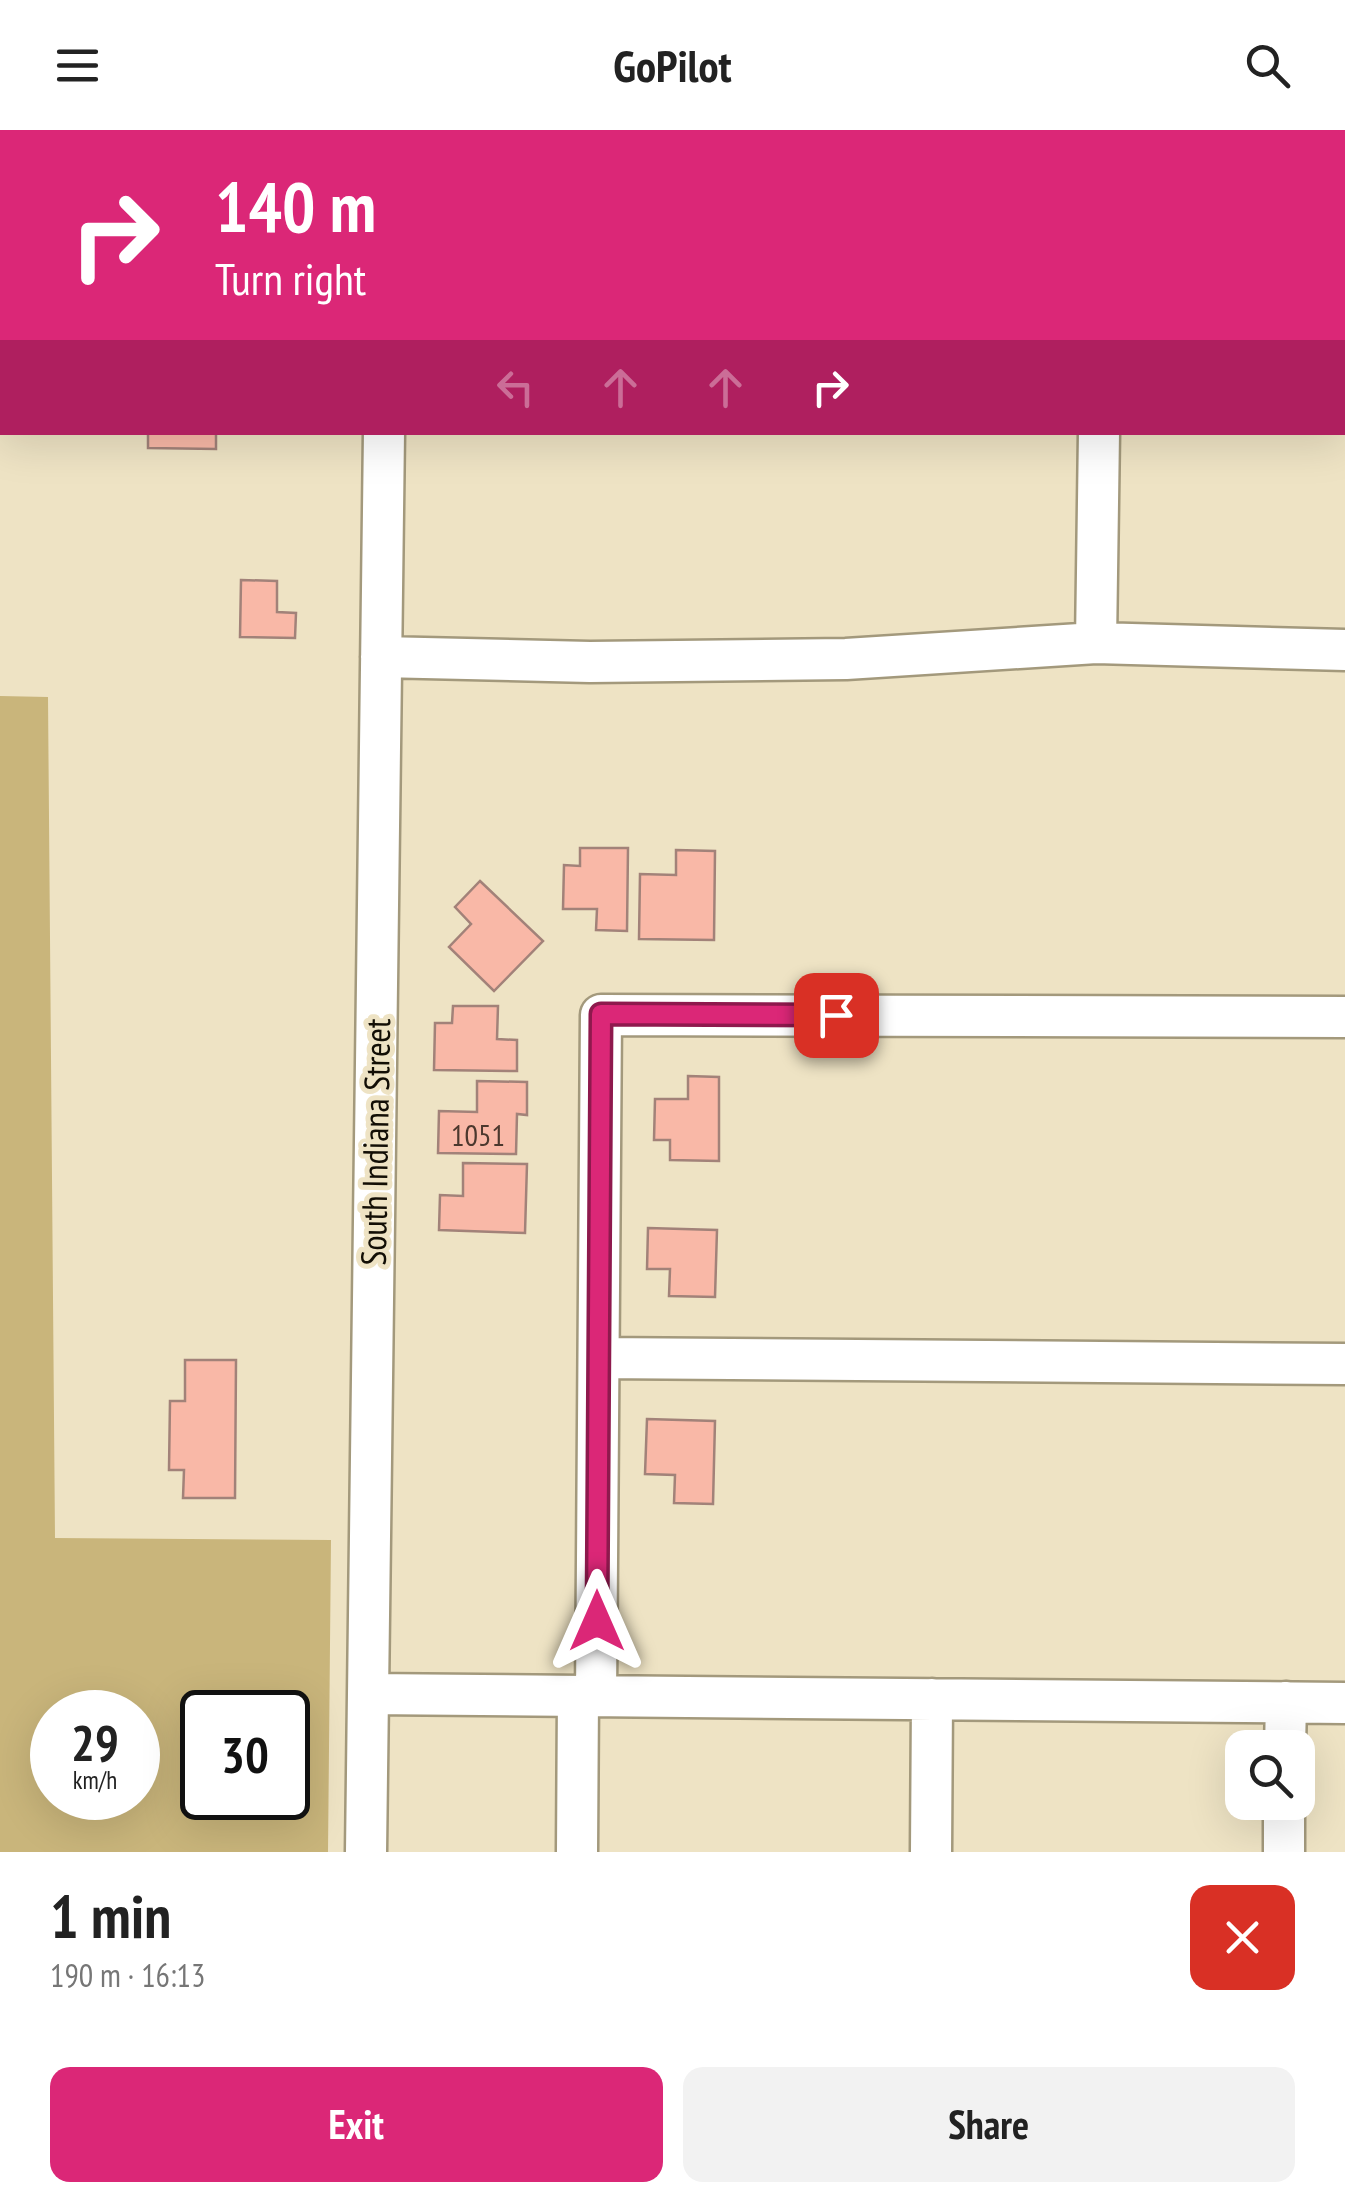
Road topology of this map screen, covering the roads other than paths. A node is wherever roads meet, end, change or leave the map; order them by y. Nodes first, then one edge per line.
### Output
1 (384, 435) edge
2 (1098, 435) edge
3 (1096, 644) junction
4 (1345, 650) edge
5 (381, 657) junction
6 (1345, 1017) edge
7 (599, 1358) junction
8 (1345, 1364) edge
9 (368, 1694) junction
10 (587, 1696) junction
11 (932, 1700) junction
12 (1286, 1702) junction
13 (1345, 1703) edge
14 (1285, 1730) edge
15 (1284, 1820) edge
16 (366, 1852) edge
17 (577, 1852) edge
18 (931, 1852) edge
19 (1284, 1852) edge

1 - 5 street, South Indiana Street
2 - 3 street
3 - 4 street
3 - 5 street
5 - 9 street, South Indiana Street
6 - 7 street
7 - 8 street
7 - 10 street
9 - 10 street
9 - 16 street, South Indiana Street
10 - 11 street
10 - 17 street
11 - 12 street
11 - 18 street
12 - 13 street
12 - 14 street
15 - 19 street

